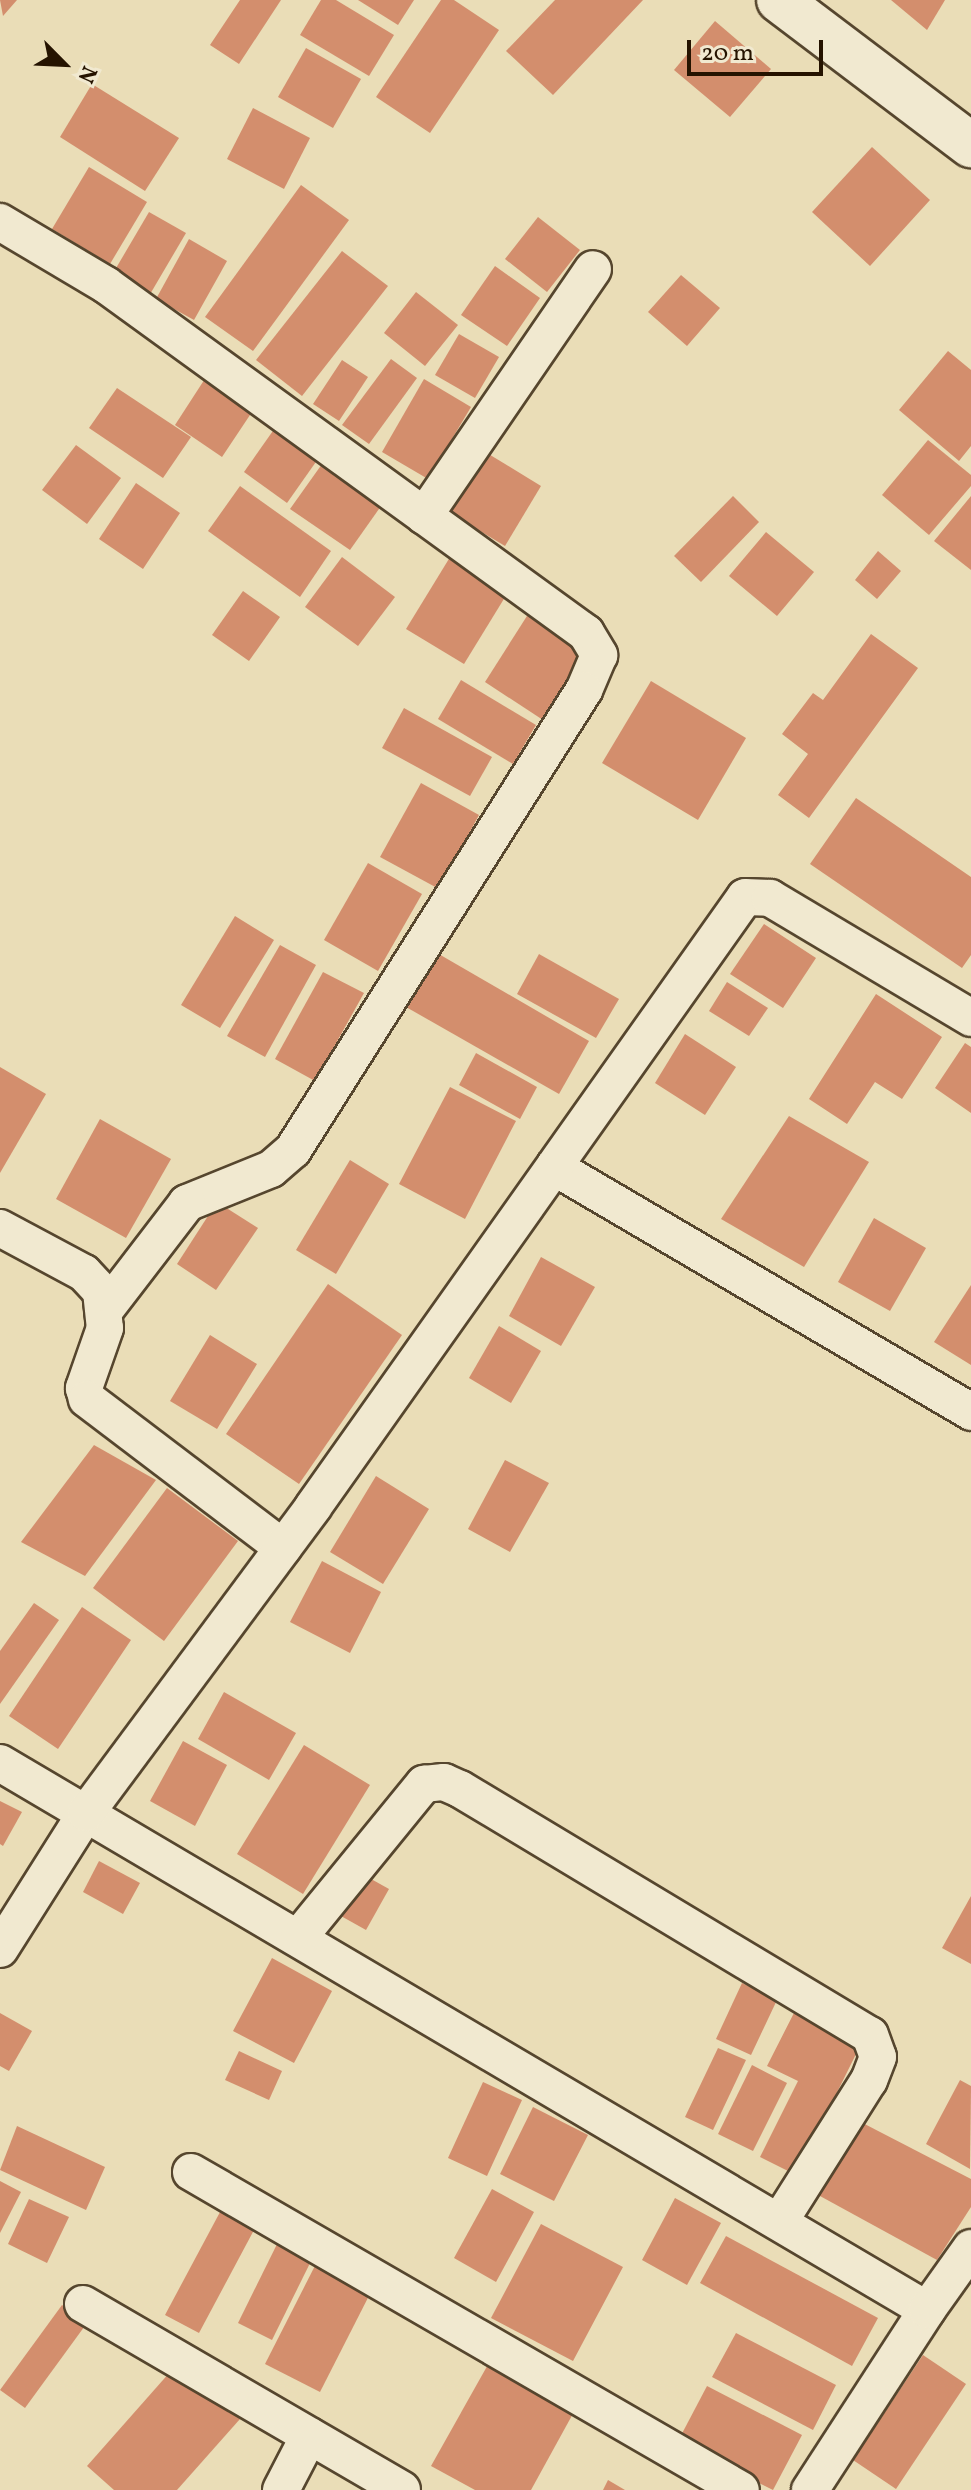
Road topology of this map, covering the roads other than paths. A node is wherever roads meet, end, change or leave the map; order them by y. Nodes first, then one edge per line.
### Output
1 (779, 0) edge
2 (971, 145) edge
3 (0, 222) edge
4 (593, 269) dead end
5 (424, 516) junction
6 (971, 1017) edge
7 (554, 1167) junction
8 (0, 1228) edge
9 (105, 1310) junction
10 (971, 1412) edge
11 (283, 1548) junction
12 (0, 1763) edge
13 (86, 1813) junction
14 (299, 1937) junction
15 (0, 1949) edge
16 (191, 2172) dead end
17 (780, 2221) junction
18 (971, 2248) edge
19 (83, 2304) dead end
20 (927, 2310) junction
21 (309, 2436) junction
22 (281, 2490) edge
23 (402, 2490) edge
24 (741, 2490) edge
25 (810, 2490) edge

1 - 2 street
3 - 5 street
4 - 5 street
5 - 9 street
6 - 7 street
7 - 10 street
7 - 11 street
8 - 9 street
9 - 11 street
11 - 13 street
12 - 13 street
13 - 14 street
13 - 15 street
14 - 17 street
14 - 17 street
16 - 24 street
17 - 20 street
18 - 20 street
19 - 21 street
20 - 25 street
21 - 22 street
21 - 23 street

